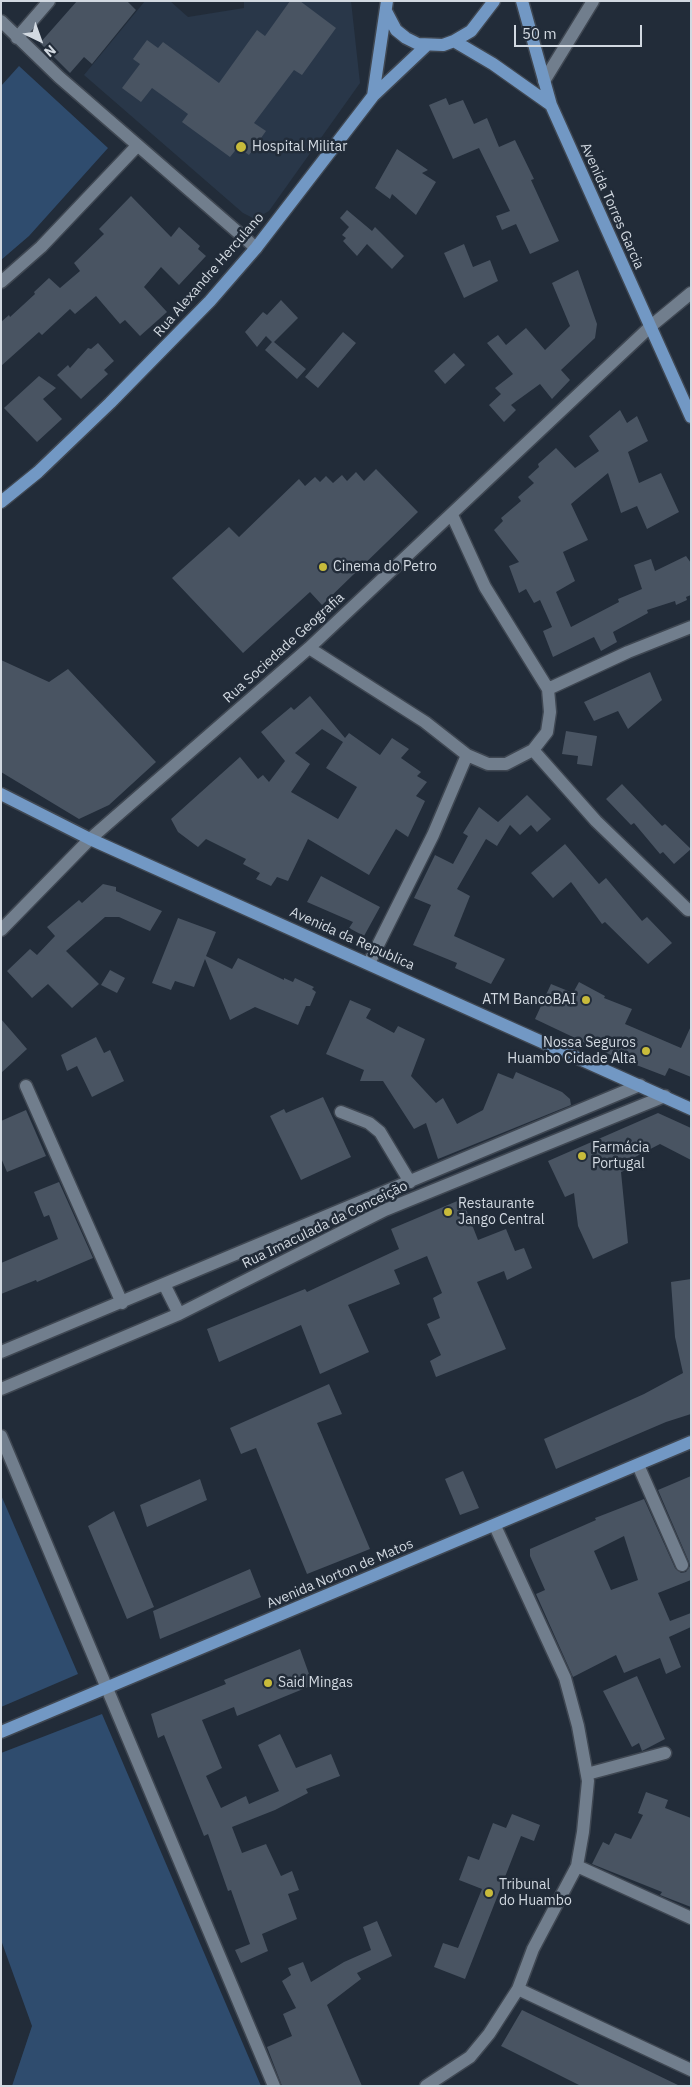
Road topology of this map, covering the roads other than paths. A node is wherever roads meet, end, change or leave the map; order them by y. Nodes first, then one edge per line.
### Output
1 (49, 1) edge
2 (494, 1) edge
3 (522, 1) edge
4 (593, 1) edge
5 (387, 6) edge
6 (1, 21) edge
7 (17, 38) junction
8 (454, 41) junction
9 (427, 45) junction
10 (544, 81) junction
11 (373, 96) junction
12 (550, 105) junction
13 (137, 146) junction
14 (256, 248) junction
15 (1, 282) edge
16 (691, 293) edge
17 (651, 326) junction
18 (691, 417) edge
19 (1, 502) edge
20 (452, 515) junction
21 (691, 627) edge
22 (309, 648) junction
23 (548, 689) junction
24 (533, 750) junction
25 (467, 755) junction
26 (1, 794) edge
27 (90, 839) junction
28 (688, 910) dead end
29 (1, 930) edge
30 (369, 962) junction
31 (640, 1085) junction
32 (26, 1086) dead end
33 (665, 1096) junction
34 (691, 1109) edge
35 (342, 1112) dead end
36 (410, 1182) junction
37 (165, 1286) junction
38 (122, 1303) junction
39 (179, 1314) junction
40 (1, 1352) edge
41 (1, 1389) edge
42 (1, 1436) edge
43 (691, 1442) edge
44 (638, 1465) junction
45 (494, 1526) junction
46 (682, 1565) dead end
47 (108, 1688) junction
48 (1, 1732) edge
49 (665, 1753) dead end
50 (587, 1774) junction
51 (578, 1866) junction
52 (691, 1918) edge
53 (518, 1990) junction
54 (691, 2070) edge
55 (274, 2086) edge
56 (426, 2086) edge

1 - 7 street
2 - 8 main road
3 - 10 main road, Avenida Torres Garcia
4 - 10 street
5 - 9 main road
5 - 11 main road, Rua Alexandre Herculano
6 - 7 street
7 - 13 street
8 - 9 main road
8 - 12 main road
9 - 11 main road
10 - 12 main road, Avenida Torres Garcia
11 - 14 main road, Rua Alexandre Herculano
12 - 17 main road, Avenida Torres Garcia
13 - 14 street
13 - 15 street
14 - 19 main road, Rua Alexandre Herculano
16 - 17 street, Rua Sociedade Geografia
17 - 18 main road, Avenida Torres Garcia
17 - 20 street, Rua Sociedade Geografia
20 - 22 street, Rua Sociedade Geografia
20 - 23 street
21 - 23 street
22 - 25 street
22 - 27 street, Rua Sociedade Geografia
23 - 24 street
24 - 25 street
24 - 28 street
25 - 30 street
26 - 27 main road, Avenida da Republica
27 - 29 street, Rua Sociedade Geografia
27 - 30 main road, Avenida da Republica
30 - 31 main road, Avenida da Republica
31 - 33 main road, Avenida da Republica
31 - 36 street, Rua Imaculada da Conceição
32 - 38 street
33 - 34 main road, Avenida da Republica
33 - 39 street, Rua Imaculada da Conceição
35 - 36 street
36 - 37 street, Rua Imaculada da Conceição
37 - 38 street, Rua Imaculada da Conceição
37 - 39 street
38 - 40 street, Rua Imaculada da Conceição
39 - 41 street, Rua Imaculada da Conceição
42 - 47 street
43 - 44 main road, Avenida Norton de Matos
44 - 45 main road, Avenida Norton de Matos
44 - 46 street
45 - 47 main road, Avenida Norton de Matos
45 - 50 street
47 - 48 main road, Avenida Norton de Matos
47 - 55 street
49 - 50 street
50 - 51 street
51 - 52 street
51 - 53 street
53 - 54 street
53 - 56 street

